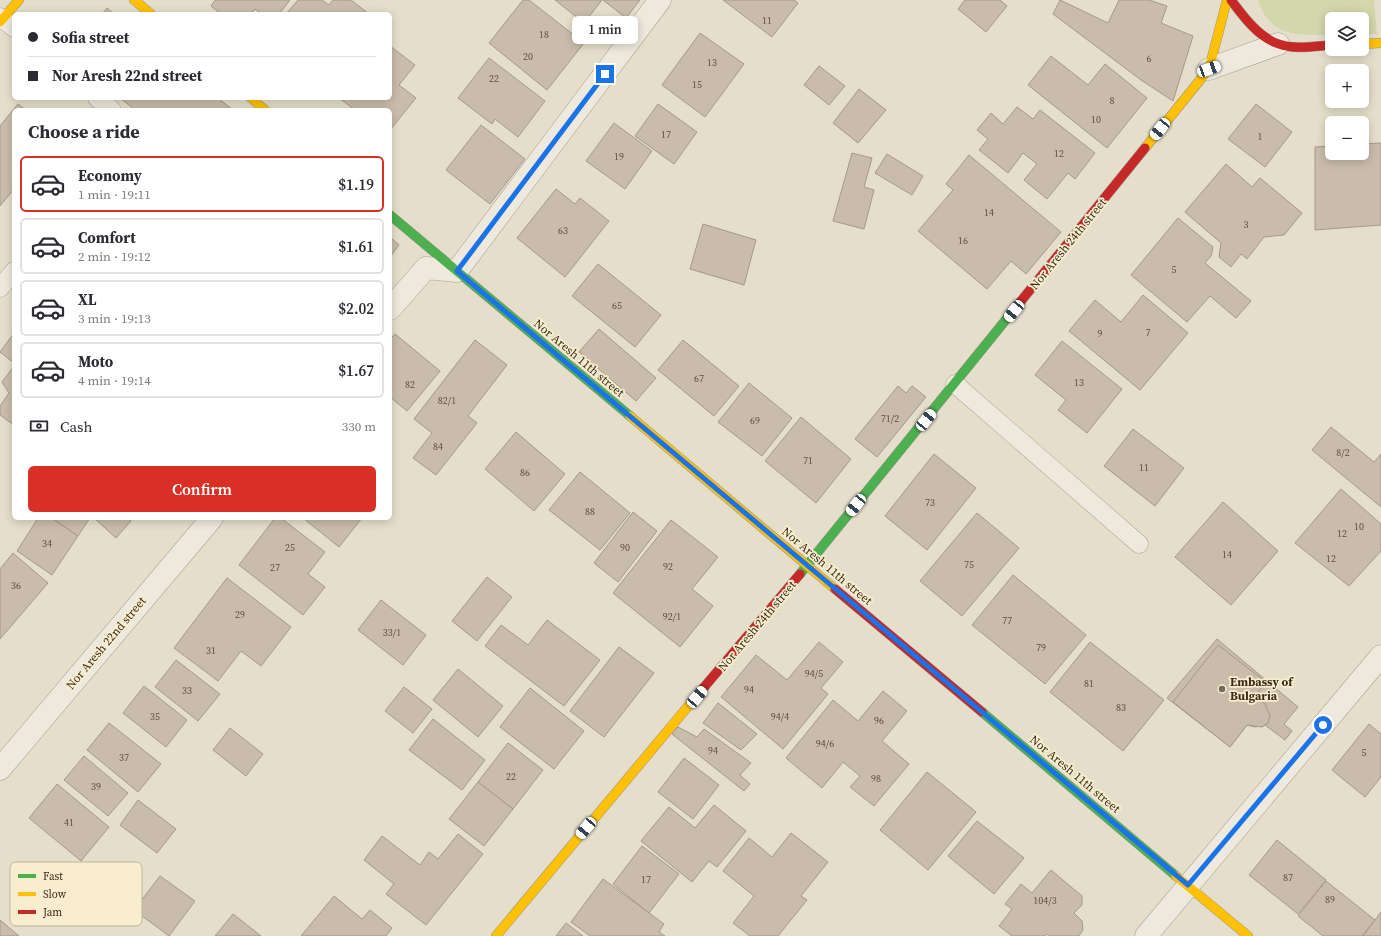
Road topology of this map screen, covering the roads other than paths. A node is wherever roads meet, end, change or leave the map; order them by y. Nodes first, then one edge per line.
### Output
1 (19, 0) edge
2 (134, 0) edge
3 (660, 0) edge
4 (1227, 0) edge
5 (1231, 0) edge
6 (149, 12) edge
7 (4, 21) edge
8 (1381, 43) edge
9 (1278, 44) junction
10 (1369, 44) edge
11 (1325, 45) edge
12 (1209, 69) junction
13 (100, 100) edge
14 (253, 100) edge
15 (110, 108) edge
16 (263, 108) edge
17 (392, 217) edge
18 (457, 271) junction
19 (12, 273) edge
20 (0, 288) edge
21 (392, 307) edge
22 (955, 384) junction
23 (210, 520) edge
24 (1139, 544) dead end
25 (807, 565) junction
26 (1381, 656) edge
27 (0, 769) edge
28 (1188, 885) junction
29 (496, 936) edge
30 (1146, 936) edge
31 (1248, 936) edge

1 - 7 street
2 - 6 street
3 - 18 street
4 - 12 street, Nor Aresh 24th street
5 - 9 street
8 - 10 street
9 - 11 street
9 - 12 street
12 - 22 street, Nor Aresh 24th street
13 - 15 lane
14 - 16 street
17 - 18 street, Nor Aresh 11th street
18 - 21 street
18 - 25 street, Nor Aresh 11th street
19 - 20 lane
22 - 24 lane
22 - 25 street, Nor Aresh 24th street
23 - 27 street, Nor Aresh 22nd street
25 - 28 street, Nor Aresh 11th street
25 - 29 street, Nor Aresh 24th street
26 - 28 street
28 - 30 street
28 - 31 street, Nor Aresh 11th street

